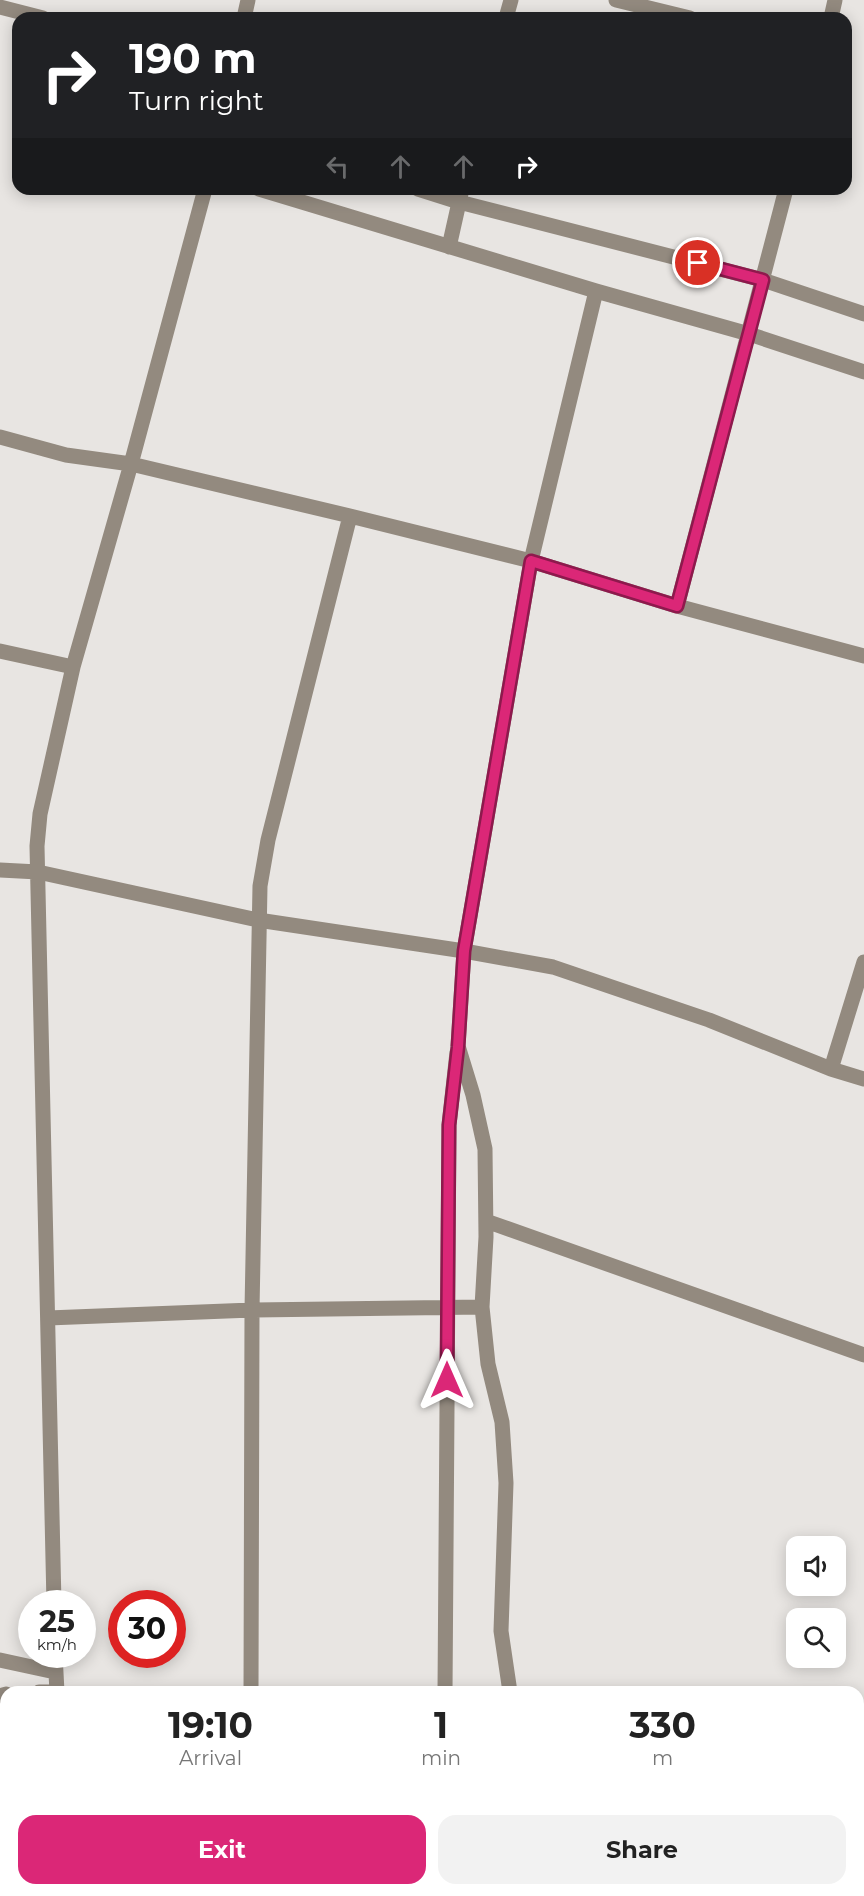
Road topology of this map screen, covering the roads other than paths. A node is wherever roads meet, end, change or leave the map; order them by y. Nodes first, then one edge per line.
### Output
1 (616, 0) edge
2 (19, 6) edge
3 (0, 7) edge
4 (665, 12) edge
5 (202, 195) edge
6 (279, 195) edge
7 (784, 195) edge
8 (461, 196) edge
9 (449, 247) junction
10 (763, 280) junction
11 (596, 291) junction
12 (864, 314) edge
13 (749, 334) junction
14 (864, 372) edge
15 (0, 437) edge
16 (131, 464) junction
17 (350, 516) junction
18 (531, 561) junction
19 (677, 606) junction
20 (0, 651) edge
21 (864, 656) edge
22 (73, 667) junction
23 (0, 870) edge
24 (38, 872) junction
25 (258, 920) junction
26 (464, 951) junction
27 (864, 962) edge
28 (458, 1047) junction
29 (831, 1069) junction
30 (864, 1079) edge
31 (486, 1221) junction
32 (482, 1307) junction
33 (448, 1308) junction
34 (252, 1310) junction
35 (48, 1318) junction
36 (864, 1355) edge
37 (54, 1590) edge
38 (0, 1660) edge
39 (55, 1668) edge
40 (55, 1672) junction
41 (56, 1686) edge
42 (251, 1686) edge
43 (445, 1686) edge
44 (509, 1686) edge

1 - 4 street
2 - 3 street
5 - 16 street
6 - 9 street
7 - 10 street
8 - 9 street
8 - 10 street
9 - 11 street
10 - 12 street
10 - 13 street
11 - 13 street
11 - 18 street
13 - 14 street
13 - 19 street
15 - 16 street
16 - 17 street
16 - 22 street
17 - 18 street
17 - 25 street
18 - 19 street
18 - 26 street
19 - 21 street
20 - 22 street
22 - 24 street
23 - 24 street
24 - 25 street
24 - 35 street
25 - 26 street
25 - 34 street
26 - 28 street
26 - 29 street
27 - 29 street
28 - 31 street
28 - 33 street
29 - 30 street
31 - 32 street
31 - 36 street
32 - 33 street
32 - 44 street
33 - 34 street
33 - 43 street
34 - 35 street
34 - 42 street
35 - 37 street
38 - 40 street
39 - 40 street
40 - 41 street

